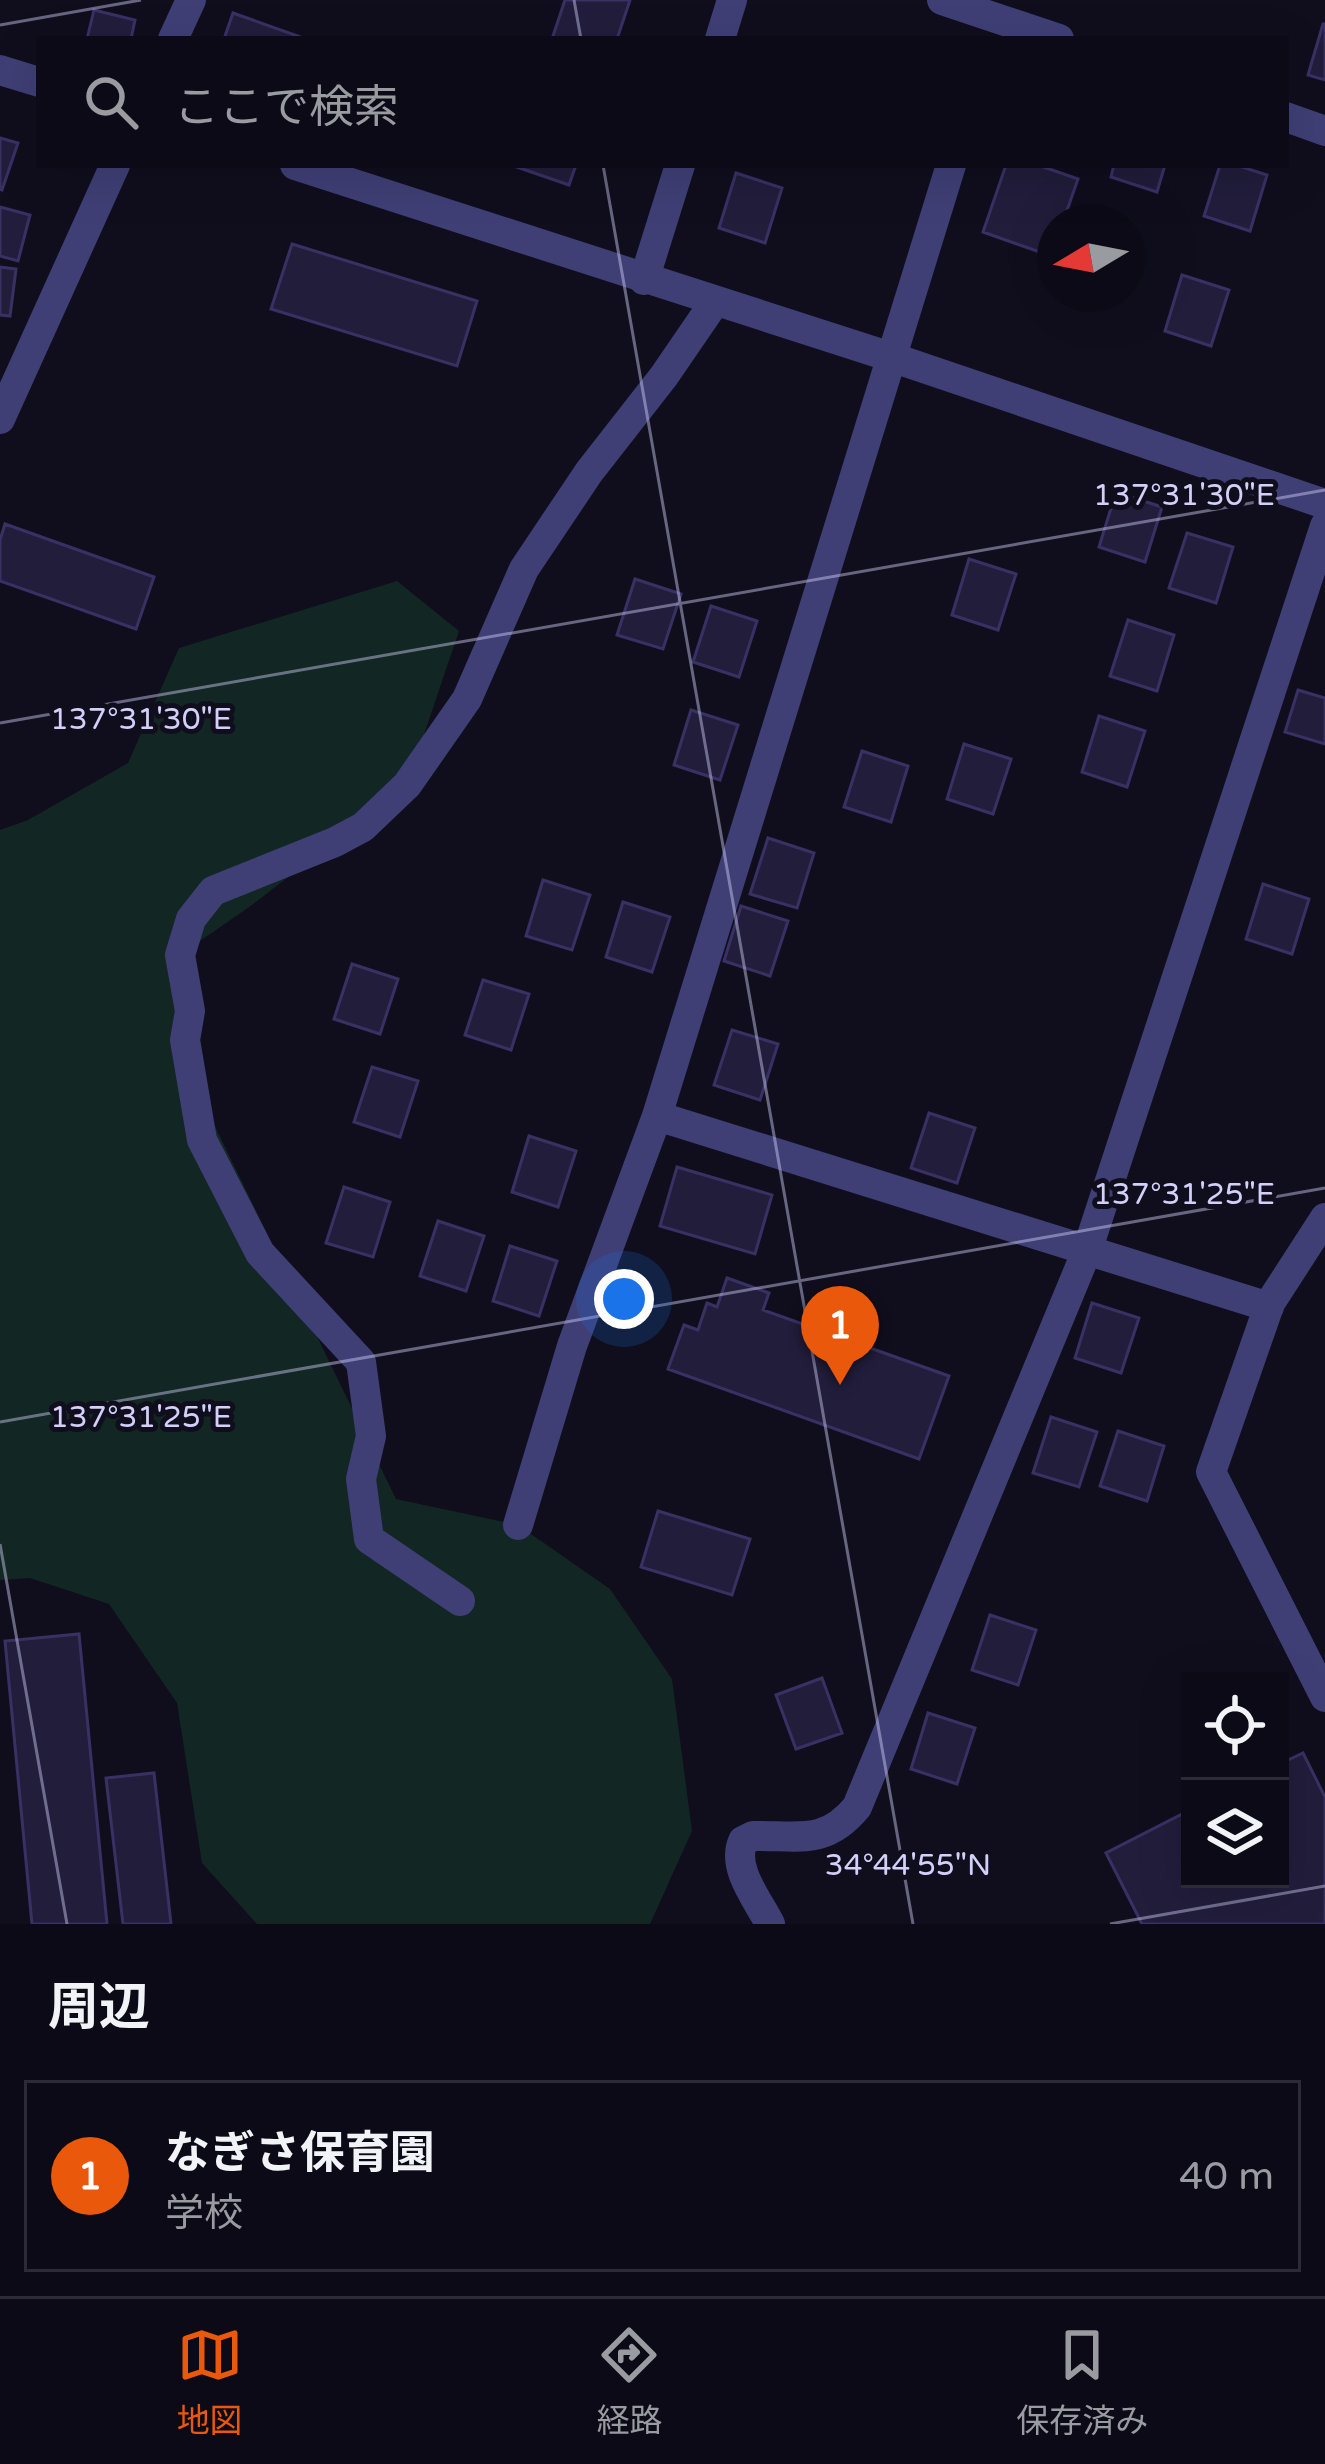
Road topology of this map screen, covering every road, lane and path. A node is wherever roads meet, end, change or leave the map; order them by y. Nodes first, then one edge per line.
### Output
1 (191, 0) edge
2 (732, 0) edge
3 (942, 0) edge
4 (993, 28) edge
5 (174, 36) edge
6 (721, 36) edge
7 (1041, 36) edge
8 (0, 70) edge
9 (36, 81) edge
10 (1289, 118) edge
11 (1325, 130) edge
12 (114, 168) edge
13 (304, 168) edge
14 (679, 168) edge
15 (950, 168) edge
16 (644, 280) junction
17 (714, 303) junction
18 (891, 357) junction
19 (0, 419) edge
20 (1325, 504) edge
21 (1325, 526) edge
22 (657, 1116) junction
23 (1325, 1218) edge
24 (1088, 1248) junction
25 (1269, 1307) junction
26 (518, 1526) dead end
27 (460, 1601) dead end
28 (1325, 1697) edge
29 (770, 1924) edge

1 - 5 street
2 - 6 street
3 - 4 street
4 - 7 street
8 - 9 street
10 - 11 street
12 - 19 street
13 - 16 street
14 - 16 street
15 - 18 street
16 - 17 street
17 - 18 street
17 - 27 street
18 - 20 street
18 - 22 street
21 - 24 street
22 - 24 street
22 - 26 street
23 - 25 street
24 - 25 street
24 - 29 street
25 - 28 street

